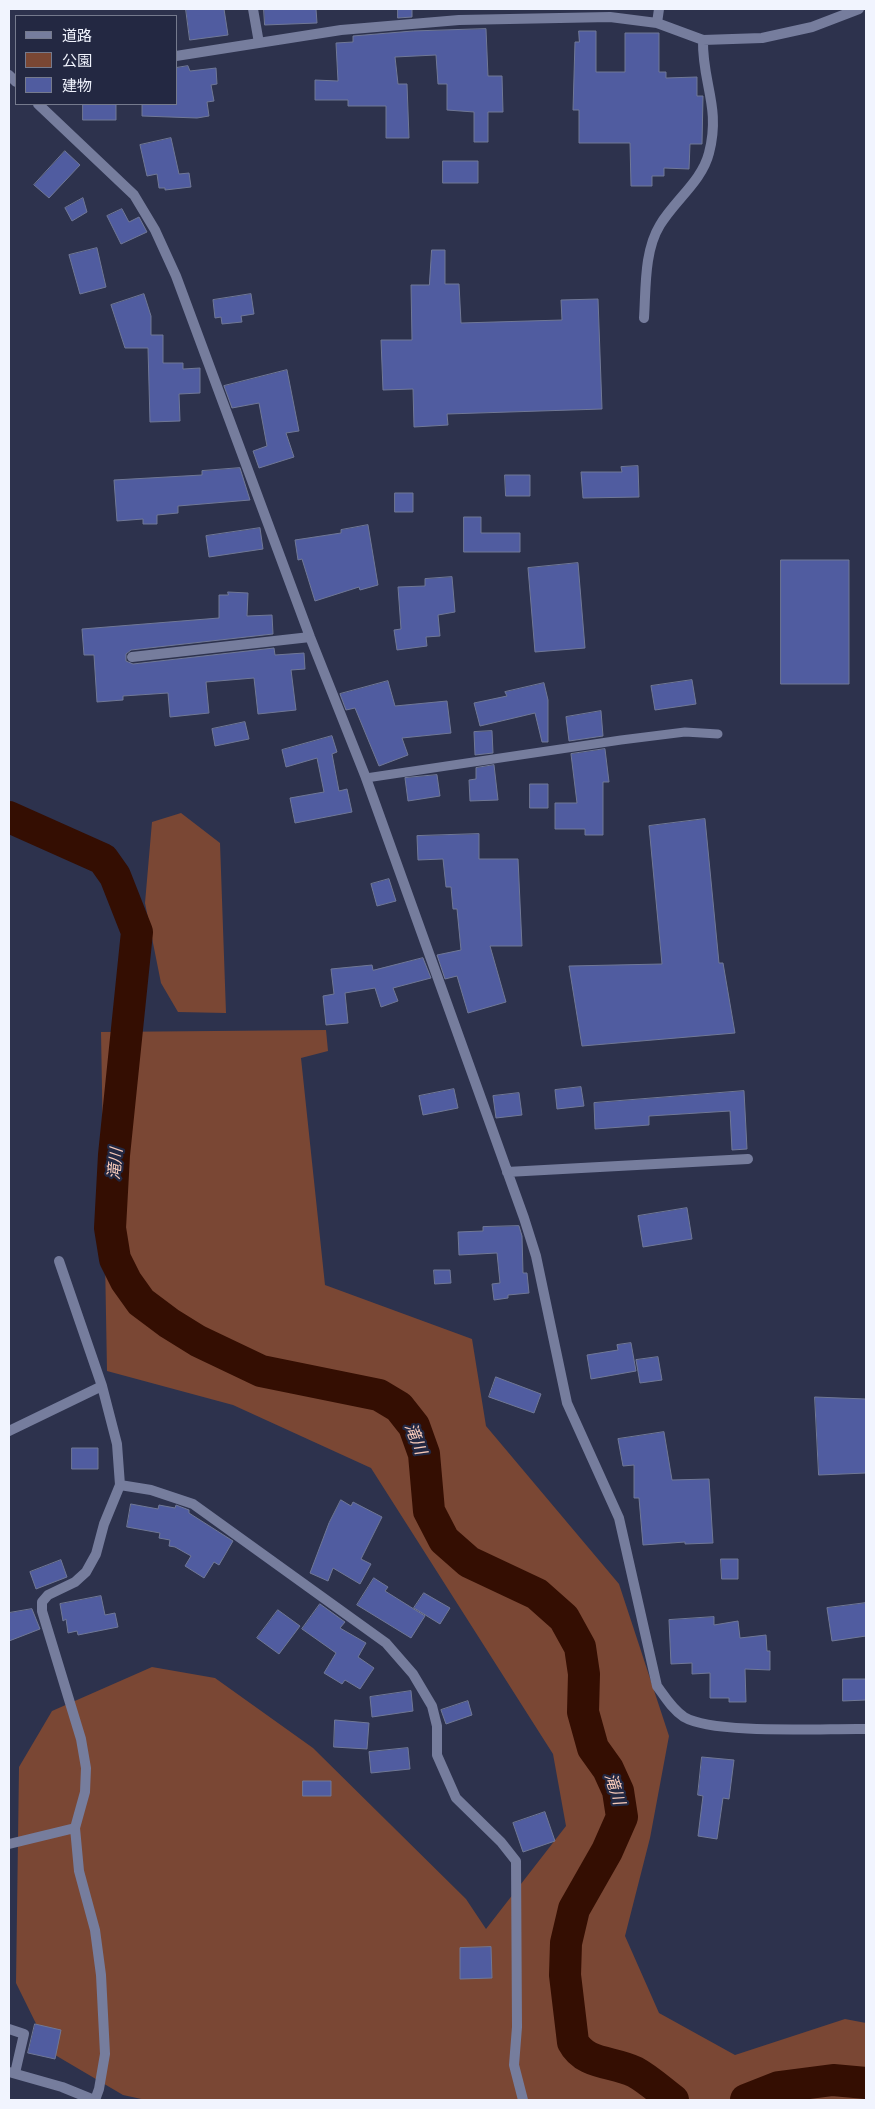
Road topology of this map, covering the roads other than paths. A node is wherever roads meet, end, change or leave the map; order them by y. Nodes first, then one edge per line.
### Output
1 (252, 9) edge
2 (659, 9) edge
3 (859, 9) edge
4 (657, 23) junction
5 (703, 40) junction
6 (259, 43) junction
7 (178, 56) edge
8 (39, 105) edge
9 (644, 318) dead end
10 (310, 637) junction
11 (132, 657) dead end
12 (718, 734) dead end
13 (366, 778) junction
14 (748, 1159) dead end
15 (507, 1172) junction
16 (58, 1261) dead end
17 (102, 1386) junction
18 (9, 1431) edge
19 (120, 1485) junction
20 (866, 1729) edge
21 (75, 1828) junction
22 (9, 1844) edge
23 (9, 2029) edge
24 (12, 2073) edge
25 (94, 2100) edge
26 (523, 2100) edge

1 - 6 street
2 - 4 street
3 - 5 street
4 - 5 street
4 - 6 street
5 - 9 street
6 - 7 street
8 - 10 street
10 - 11 street
10 - 13 street
12 - 13 lane
13 - 15 street
14 - 15 street
15 - 20 street
16 - 17 street
17 - 18 street
17 - 19 street
19 - 21 street
19 - 26 street
21 - 22 street
21 - 25 street
23 - 24 street
24 - 25 street

